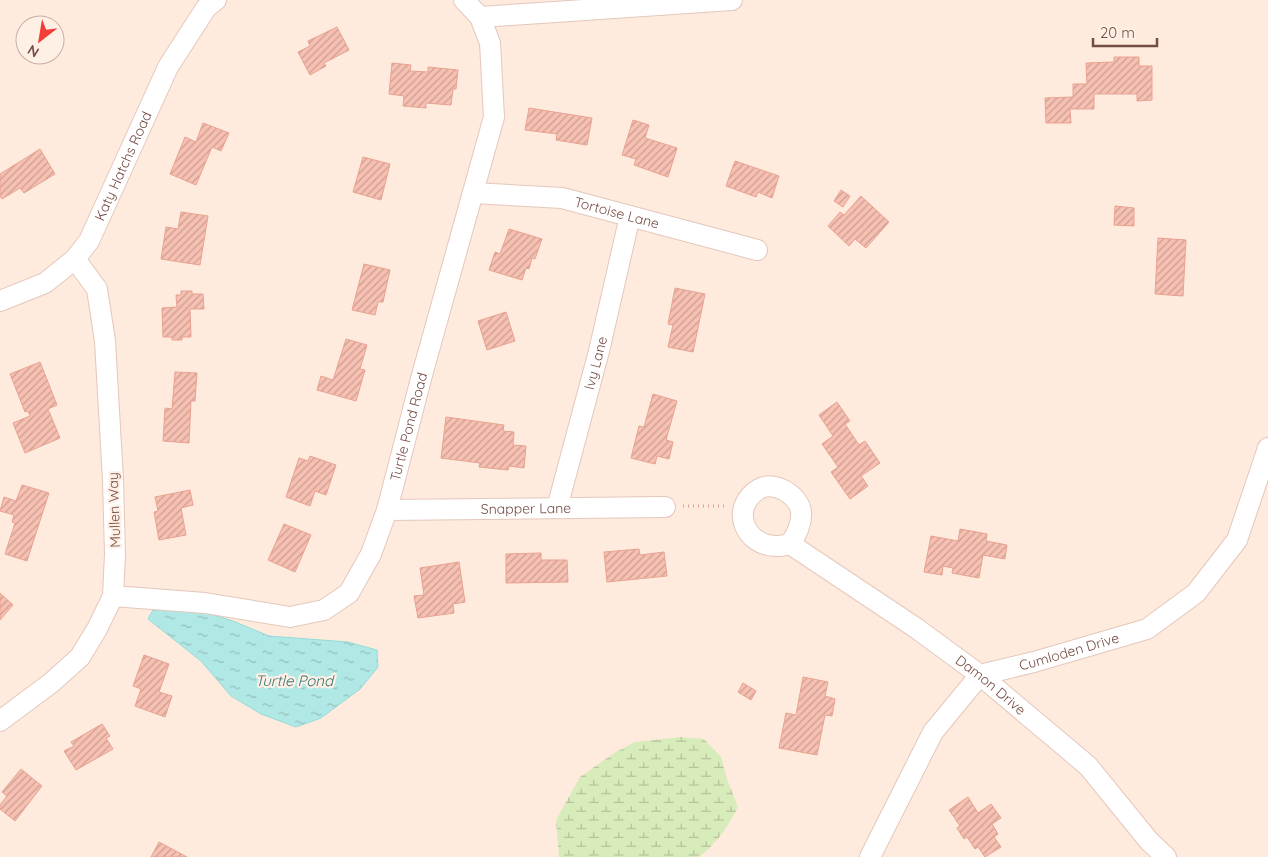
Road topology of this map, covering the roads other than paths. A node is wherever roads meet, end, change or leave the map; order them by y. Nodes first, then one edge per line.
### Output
1 (216, 0) edge
2 (464, 0) edge
3 (732, 0) edge
4 (480, 17) junction
5 (473, 193) junction
6 (630, 216) junction
7 (757, 250) dead end
8 (75, 259) junction
9 (0, 301) edge
10 (1268, 448) edge
11 (665, 507) road end
12 (557, 508) junction
13 (387, 510) junction
14 (790, 544) junction
15 (113, 596) junction
16 (980, 675) junction
17 (0, 721) edge
18 (870, 857) edge
19 (1166, 857) edge

1 - 8 street, Katy Hatchs Road
2 - 4 street
3 - 4 street
4 - 5 street, Turtle Pond Road
5 - 6 street, Tortoise Lane
5 - 13 street, Turtle Pond Road
6 - 7 street, Tortoise Lane
6 - 12 street, Ivy Lane
8 - 9 street, Katy Hatchs Road
8 - 15 street, Mullen Way
10 - 16 street, Cumloden Drive
11 - 12 street, Snapper Lane
12 - 13 street, Snapper Lane
13 - 15 street, Turtle Pond Road
14 - 14 street
14 - 16 street, Damon Drive
15 - 17 street, Mullen Way
16 - 18 street
16 - 19 street, Damon Drive

